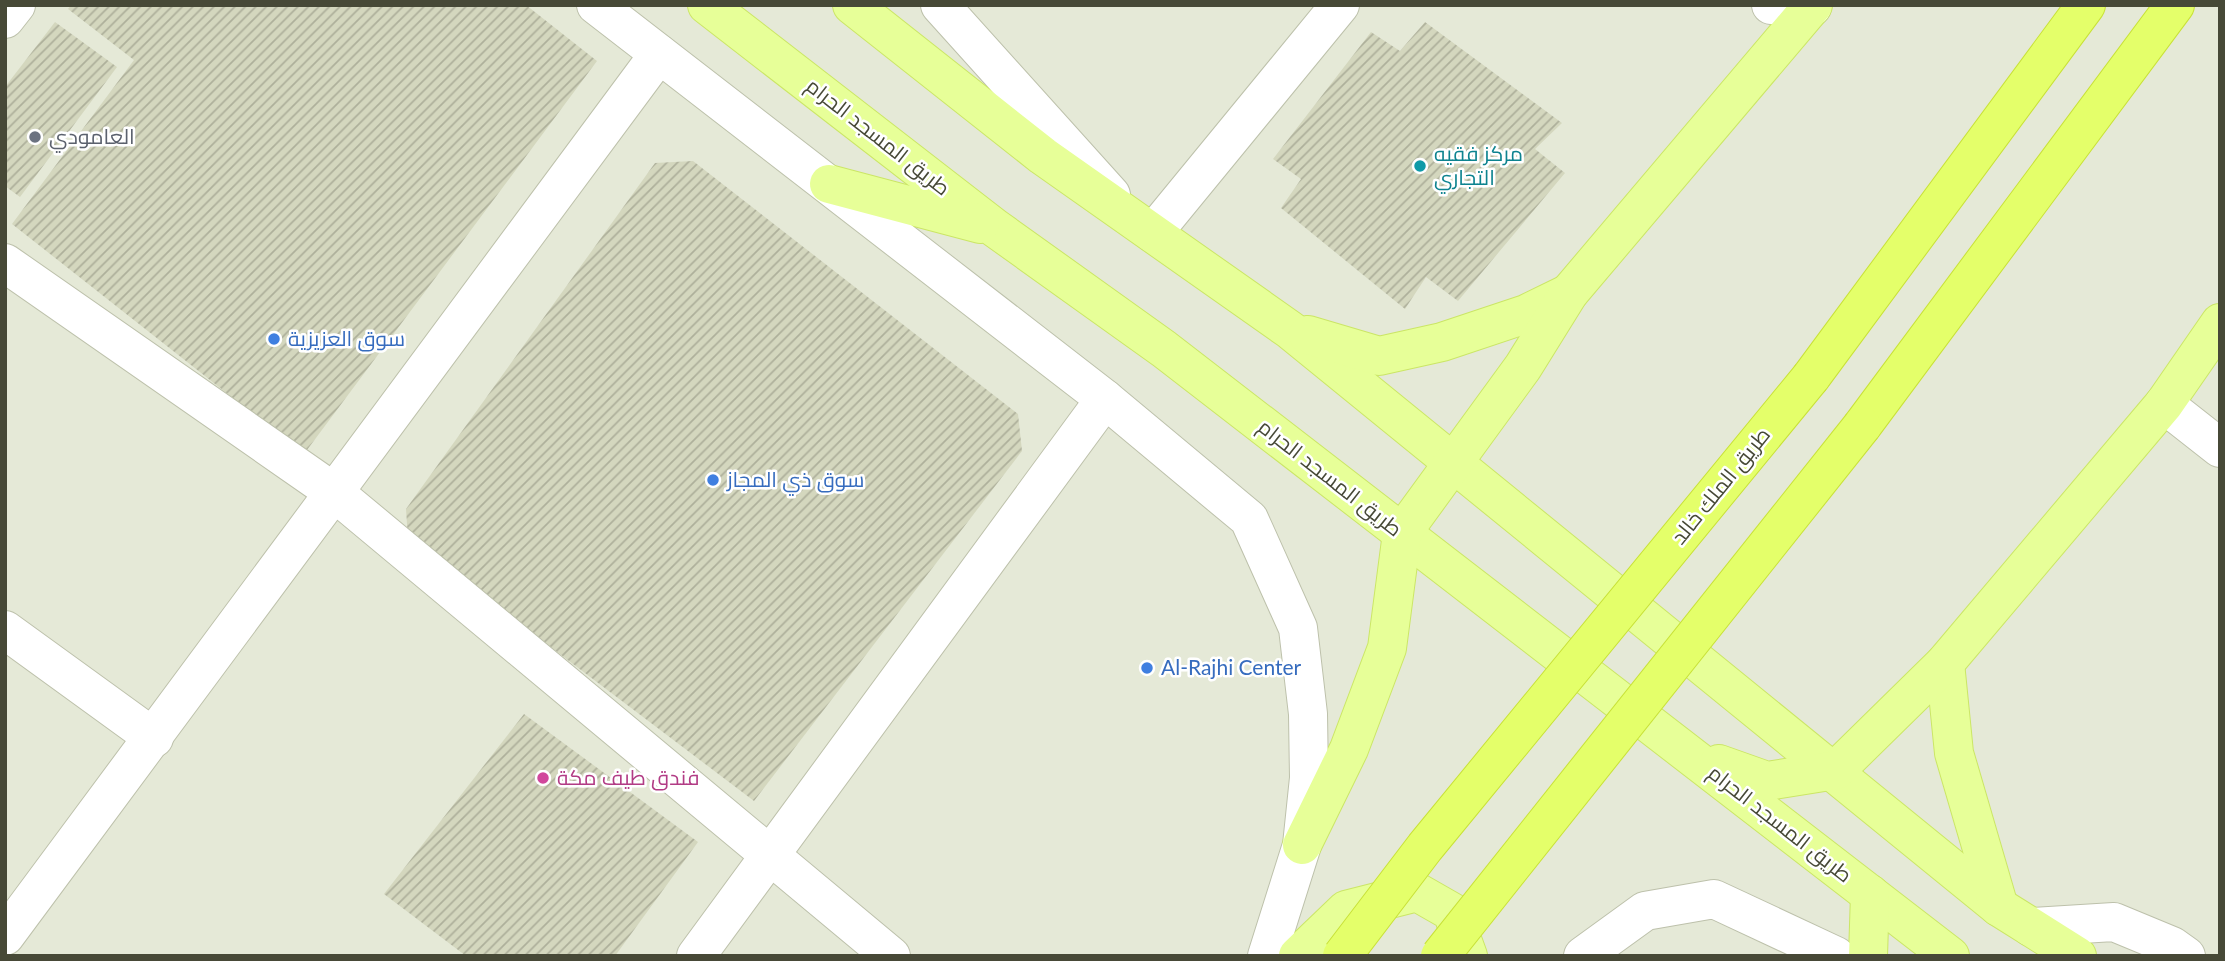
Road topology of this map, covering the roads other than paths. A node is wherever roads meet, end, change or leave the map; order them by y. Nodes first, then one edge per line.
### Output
1 (16, 5) edge
2 (596, 5) edge
3 (707, 5) edge
4 (852, 5) edge
5 (1340, 5) edge
6 (1771, 5) edge
7 (2086, 5) edge
8 (2175, 5) edge
9 (943, 6) edge
10 (1813, 6) edge
11 (5, 19) edge
12 (659, 54) junction
13 (829, 184) junction
14 (1143, 226) junction
15 (995, 228) junction
16 (5, 263) edge
17 (1569, 293) junction
18 (2220, 323) edge
19 (1290, 330) junction
20 (1105, 399) junction
21 (2164, 404) junction
22 (2220, 448) edge
23 (1454, 463) junction
24 (335, 493) junction
25 (1402, 533) junction
26 (5, 630) edge
27 (1945, 663) junction
28 (154, 738) junction
29 (1686, 752) junction
30 (1836, 771) junction
31 (1302, 845) junction
32 (770, 854) junction
33 (1870, 894) junction
34 (1999, 907) junction
35 (2031, 927) junction
36 (5, 936) edge
37 (695, 956) edge
38 (891, 956) edge
39 (1267, 956) edge
40 (1298, 956) edge
41 (1342, 956) edge
42 (1440, 956) edge
43 (1468, 956) edge
44 (1583, 956) edge
45 (1836, 956) edge
46 (1868, 956) edge
47 (1950, 956) edge
48 (2077, 956) edge
49 (2186, 956) edge

1 - 11 street
2 - 12 street
3 - 15 main road, طريق المسجد الحرام
4 - 14 main road
5 - 14 street
6 - 10 street
7 - 41 highway, طريق الملك خالد, bridge
8 - 42 highway, bridge
9 - 14 street
10 - 17 main road
12 - 13 street
12 - 24 street
13 - 15 main road
13 - 20 street
14 - 19 main road
15 - 25 main road, طريق المسجد الحرام
16 - 24 street
17 - 19 main road
17 - 23 main road
18 - 21 main road
19 - 23 main road
20 - 31 street
20 - 32 street
21 - 22 street
21 - 27 main road
23 - 25 main road
23 - 30 main road
24 - 28 street
24 - 32 street
25 - 29 main road, طريق المسجد الحرام
25 - 31 main road
26 - 28 street
27 - 30 main road
27 - 34 main road
28 - 36 street
29 - 30 main road
29 - 33 main road, طريق المسجد الحرام
30 - 34 main road
31 - 39 street
32 - 37 street
32 - 38 street
33 - 46 main road
33 - 47 main road, طريق المسجد الحرام
34 - 35 main road
35 - 48 main road
35 - 49 street
40 - 43 main road
44 - 45 street

